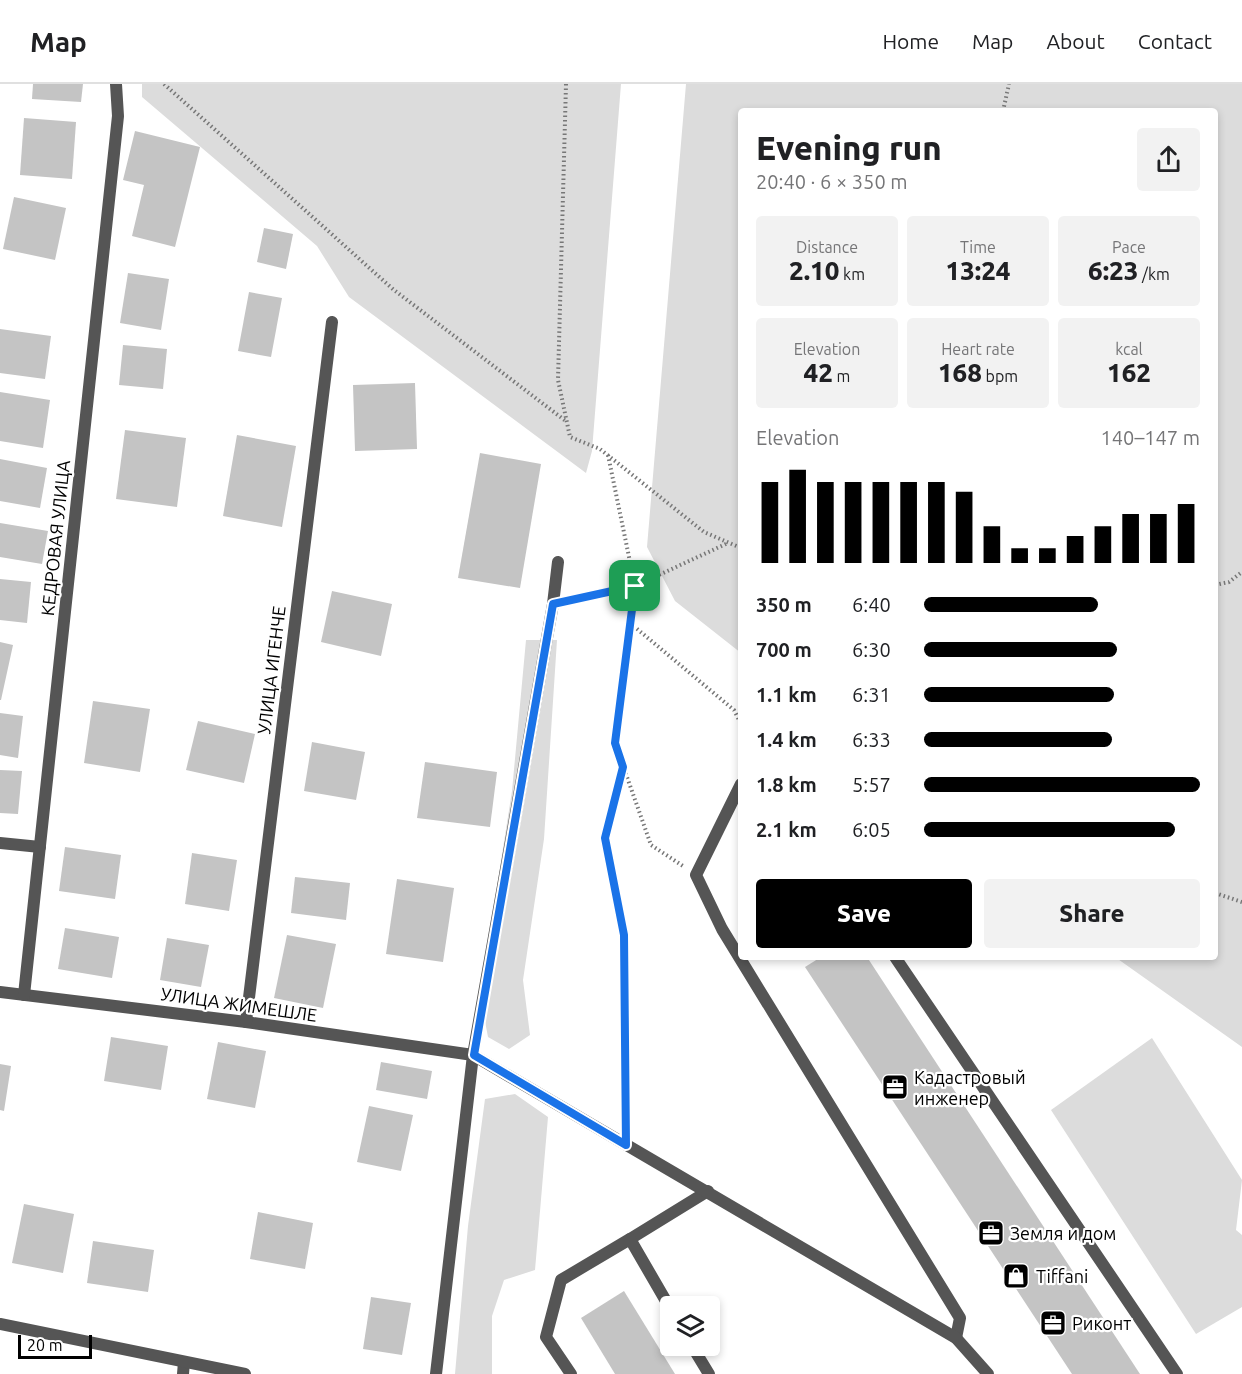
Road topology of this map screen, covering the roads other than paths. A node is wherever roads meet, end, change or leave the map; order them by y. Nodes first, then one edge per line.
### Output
1 (116, 84) edge
2 (332, 322) dead end
3 (558, 562) dead end
4 (738, 790) edge
5 (0, 843) edge
6 (40, 847) junction
7 (738, 955) edge
8 (741, 960) edge
9 (897, 960) edge
10 (0, 992) edge
11 (24, 995) junction
12 (246, 1022) junction
13 (474, 1055) junction
14 (708, 1191) junction
15 (630, 1239) junction
16 (663, 1296) edge
17 (0, 1324) edge
18 (956, 1338) junction
19 (698, 1356) edge
20 (183, 1368) edge
21 (245, 1374) edge
22 (436, 1374) edge
23 (571, 1374) edge
24 (709, 1374) edge
25 (988, 1374) edge
26 (1177, 1374) edge

1 - 6 street, КЕДРОВАЯ УЛИЦА
2 - 12 street, УЛИЦА ИГЕНЧЕ
3 - 13 street
4 - 7 street
5 - 6 street
6 - 11 street, КЕДРОВАЯ УЛИЦА
8 - 18 street
9 - 26 street
10 - 11 street, УЛИЦА ЖИМЕШЛЕ
11 - 12 street, УЛИЦА ЖИМЕШЛЕ
12 - 13 street, УЛИЦА ЖИМЕШЛЕ
13 - 14 street
13 - 22 street
14 - 15 street
14 - 18 street
15 - 16 street
15 - 23 street
17 - 20 street
18 - 25 street
19 - 24 street
20 - 21 street

